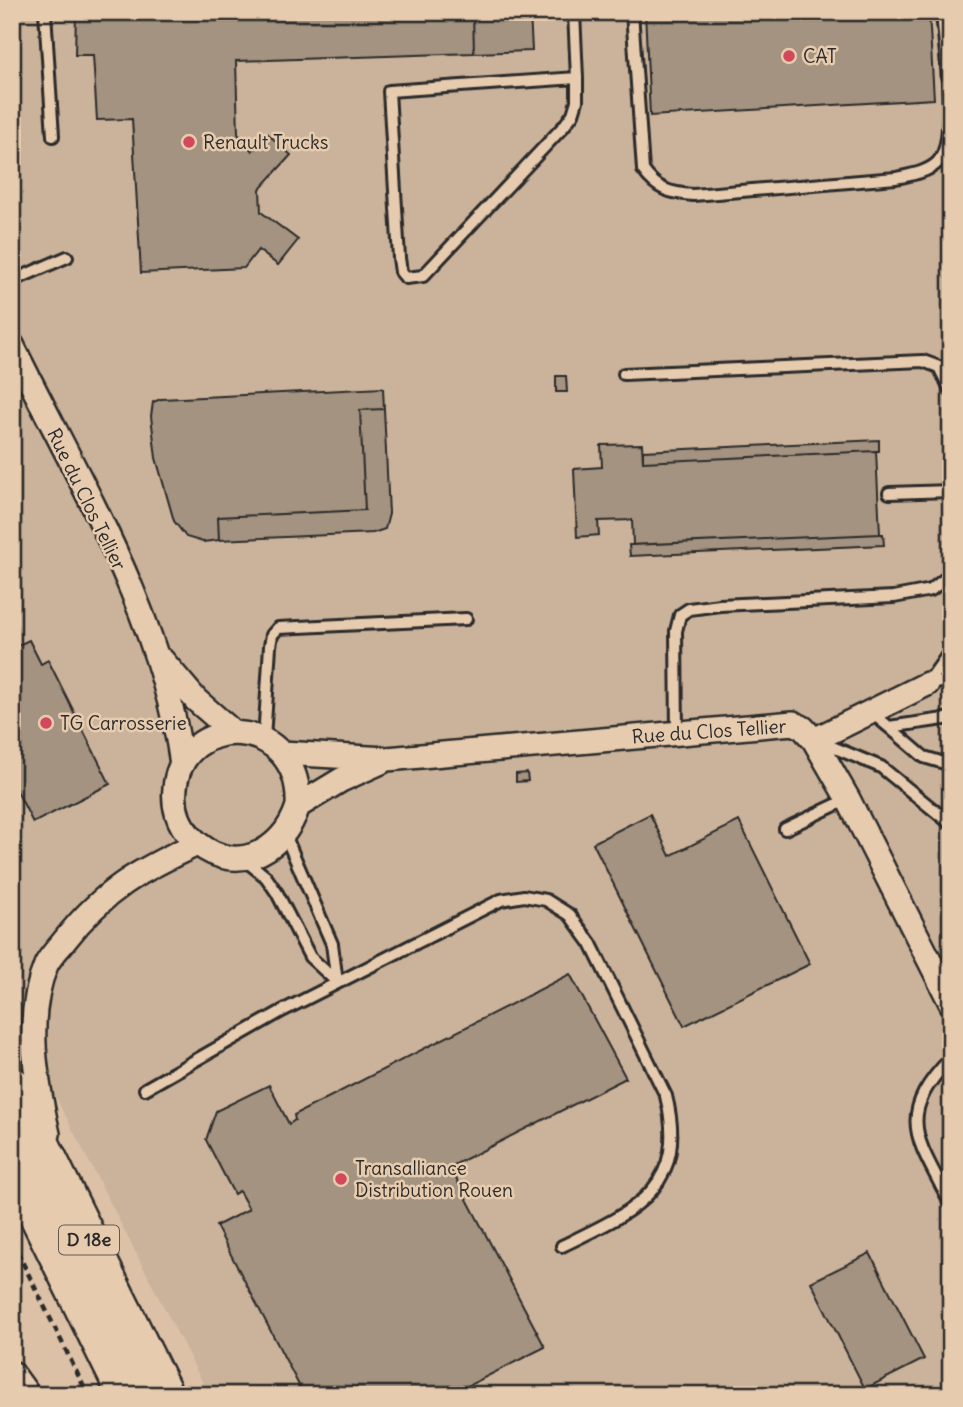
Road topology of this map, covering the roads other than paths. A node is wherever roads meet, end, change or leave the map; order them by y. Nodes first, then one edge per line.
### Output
1 (45, 12) edge
2 (574, 12) edge
3 (632, 12) edge
4 (942, 12) edge
5 (577, 78) junction
6 (53, 136) dead end
7 (67, 257) dead end
8 (12, 281) edge
9 (12, 345) edge
10 (624, 374) dead end
11 (951, 391) edge
12 (951, 491) edge
13 (889, 494) dead end
14 (951, 574) edge
15 (466, 619) dead end
16 (951, 650) edge
17 (158, 655) junction
18 (951, 681) edge
19 (927, 684) junction
20 (871, 712) junction
21 (951, 718) edge
22 (889, 727) junction
23 (677, 732) junction
24 (234, 733) junction
25 (814, 740) junction
26 (273, 746) junction
27 (387, 759) junction
28 (182, 764) junction
29 (951, 765) edge
30 (848, 799) junction
31 (298, 806) junction
32 (951, 824) edge
33 (785, 829) dead end
34 (285, 835) junction
35 (197, 844) junction
36 (243, 858) junction
37 (337, 982) junction
38 (951, 1003) edge
39 (951, 1058) edge
40 (12, 1086) edge
41 (145, 1089) dead end
42 (12, 1162) edge
43 (58, 1178) junction
44 (951, 1205) edge
45 (562, 1246) dead end
46 (12, 1373) edge
47 (951, 1390) edge
48 (28, 1395) edge
49 (127, 1395) edge
50 (164, 1395) edge
51 (940, 1395) edge

1 - 6 lane
2 - 5 lane
3 - 4 lane
5 - 5 lane
7 - 8 lane
9 - 17 street, Rue du Clos Tellier
10 - 11 lane
12 - 13 lane
14 - 23 lane
15 - 26 lane
16 - 19 lane
17 - 24 street, Rue du Clos Tellier
17 - 28 street, Rue du Clos Tellier
18 - 19 lane
19 - 20 street
20 - 22 lane
20 - 25 street
21 - 22 lane
22 - 29 lane
23 - 25 street, Rue du Clos Tellier
23 - 27 street, Rue du Clos Tellier
24 - 26 street, Rue du Clos Tellier
24 - 28 street
25 - 30 street, Rue du Clos Tellier
25 - 32 lane
26 - 27 street, Rue du Clos Tellier
26 - 31 street
27 - 31 street, Rue du Clos Tellier
28 - 35 street, Rue du Clos Tellier
30 - 33 lane
30 - 38 street, Rue du Clos Tellier
31 - 34 street
34 - 36 street
34 - 37 lane
35 - 36 street
35 - 43 street
36 - 37 lane
37 - 41 lane
37 - 45 lane
39 - 44 lane
40 - 43 main road, D 18e
42 - 49 main road, D 18e
43 - 50 main road, D 18e
46 - 48 street
47 - 51 lane

